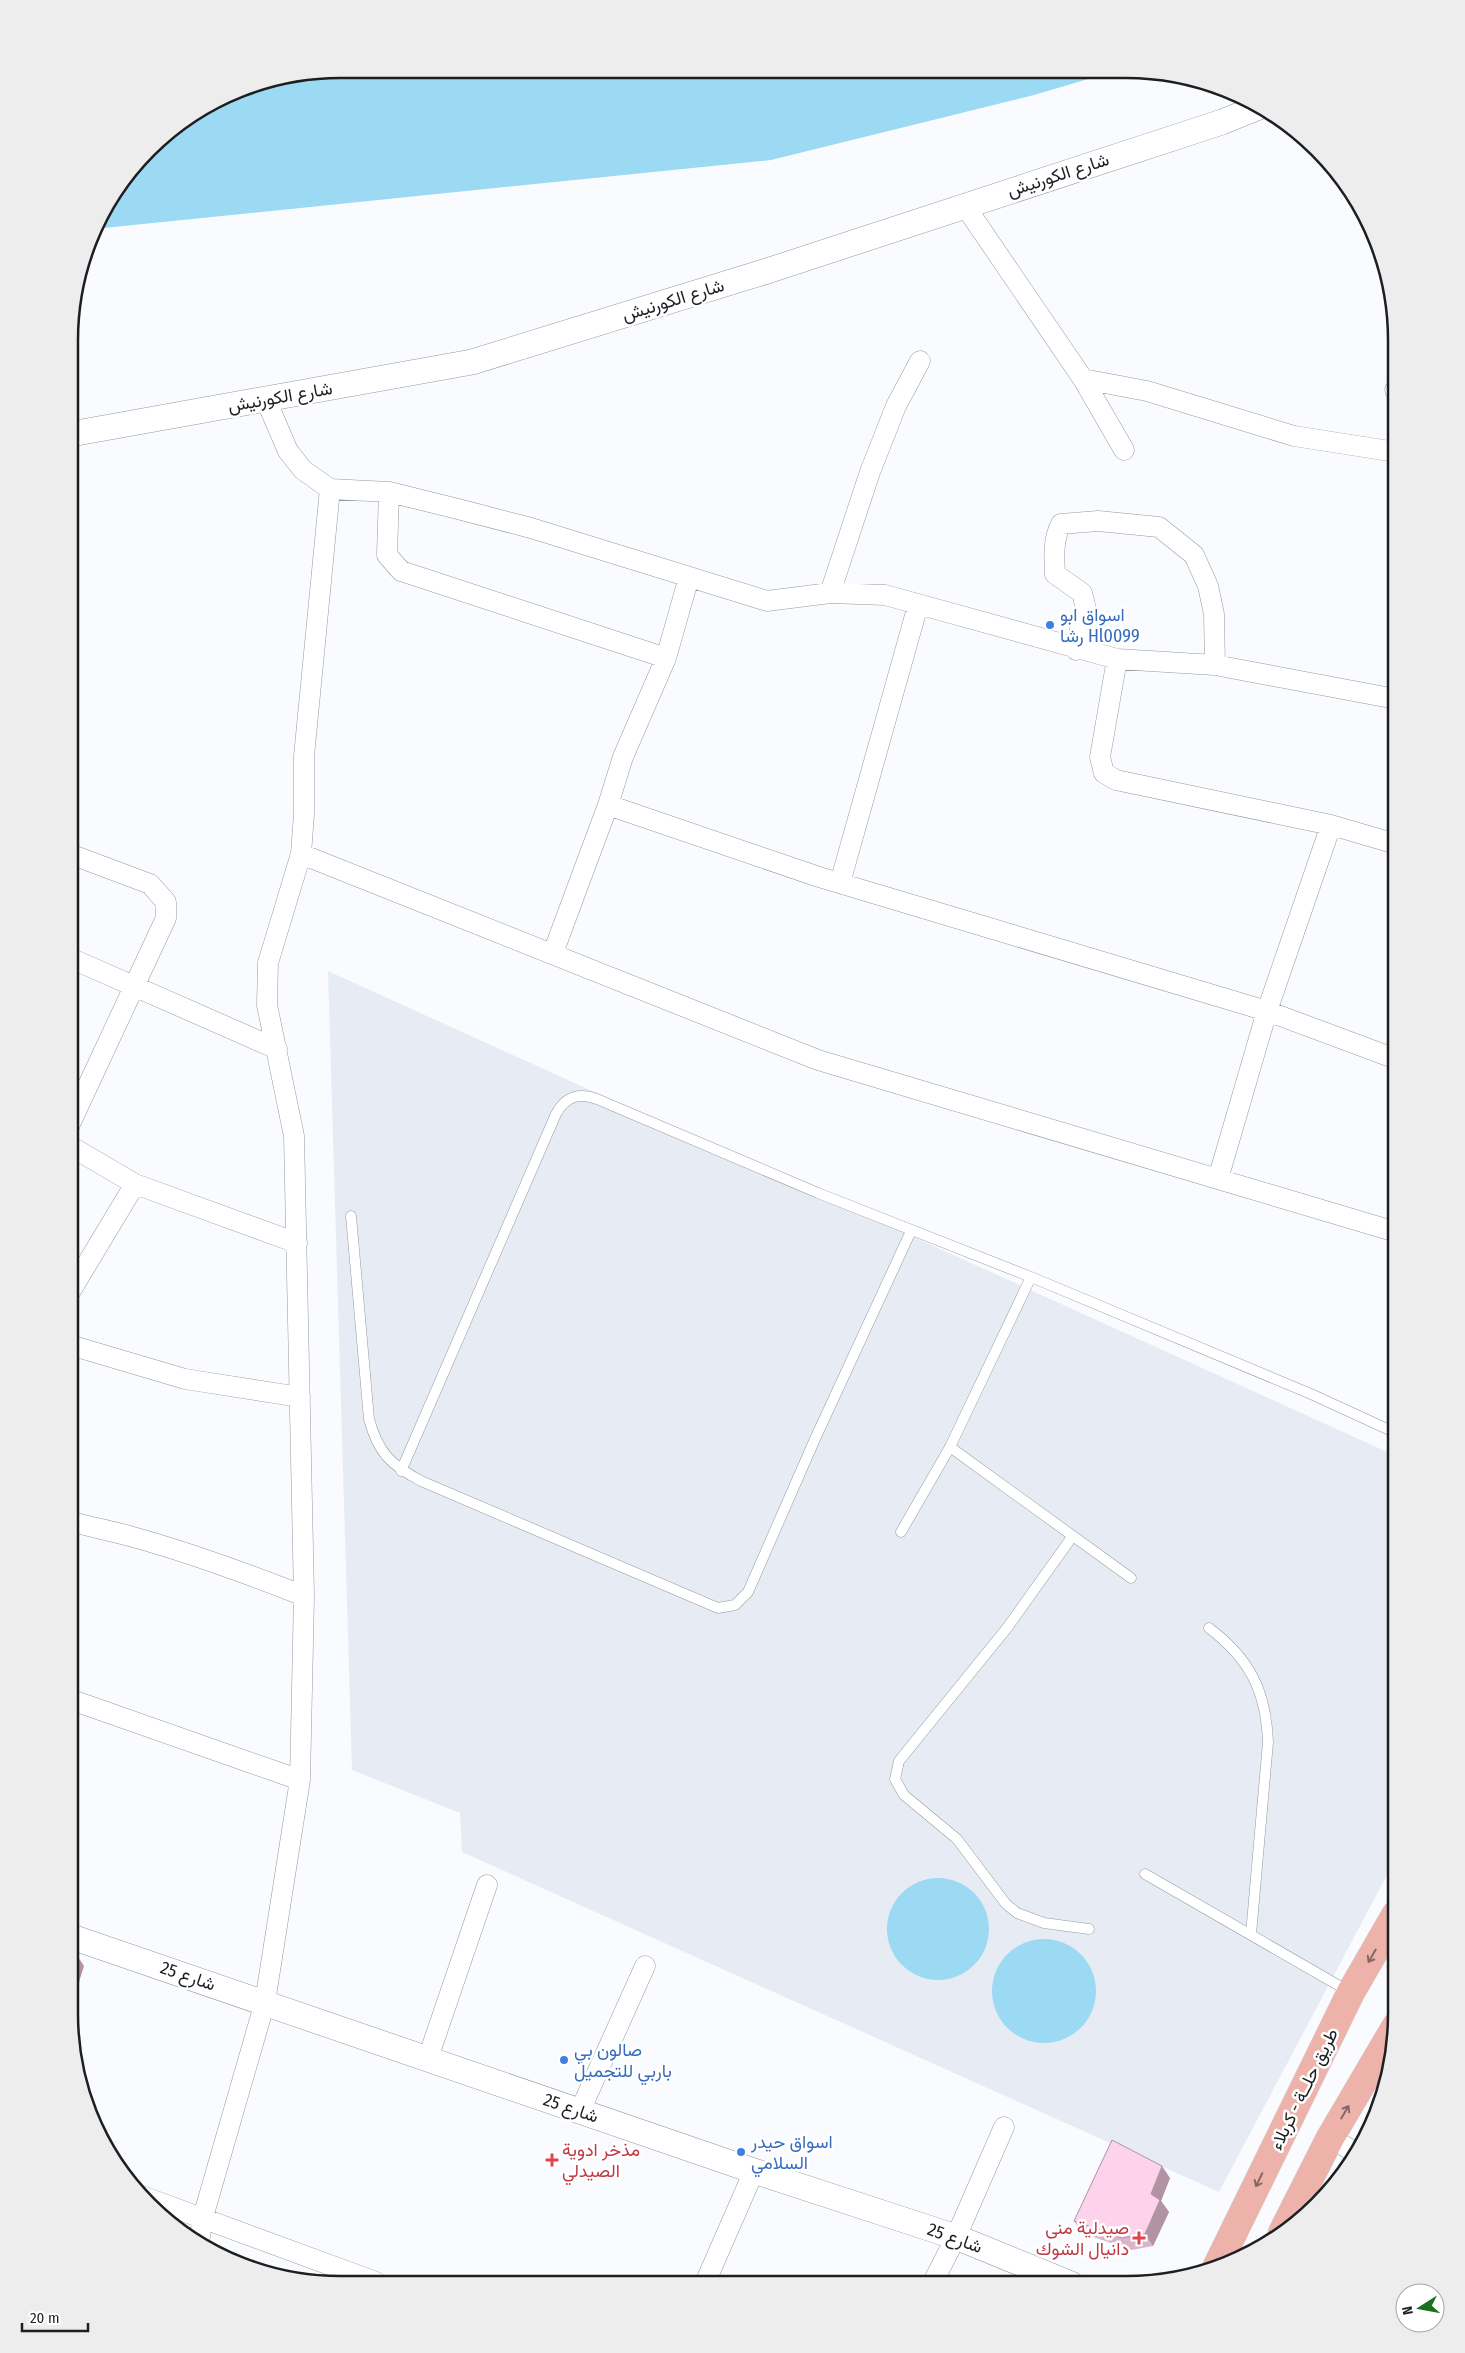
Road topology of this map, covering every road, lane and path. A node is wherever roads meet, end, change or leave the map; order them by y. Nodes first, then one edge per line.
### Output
1 (1251, 110) edge
2 (966, 206) junction
3 (920, 361) dead end
4 (1084, 379) junction
5 (266, 400) junction
6 (78, 433) edge
7 (1124, 450) dead end
8 (1388, 451) edge
9 (330, 489) junction
10 (389, 492) junction
11 (689, 577) junction
12 (830, 593) junction
13 (918, 604) junction
14 (1076, 650) junction
15 (666, 658) junction
16 (1117, 659) junction
17 (1215, 665) junction
18 (1388, 697) edge
19 (608, 805) junction
20 (1331, 825) junction
21 (1388, 842) edge
22 (301, 854) junction
23 (78, 857) edge
24 (840, 883) junction
25 (553, 953) junction
26 (78, 962) edge
27 (135, 987) junction
28 (1267, 1011) junction
29 (277, 1049) junction
30 (1388, 1056) edge
31 (78, 1107) edge
32 (78, 1151) edge
33 (1218, 1180) junction
34 (135, 1184) junction
35 (351, 1216) dead end
36 (1388, 1230) edge
37 (911, 1231) junction
38 (297, 1243) junction
39 (1031, 1278) junction
40 (78, 1279) edge
41 (78, 1347) edge
42 (300, 1396) junction
43 (1388, 1429) edge
44 (950, 1447) junction
45 (401, 1471) junction
46 (78, 1523) edge
47 (901, 1532) dead end
48 (1072, 1536) junction
49 (1131, 1578) dead end
50 (304, 1596) junction
51 (1208, 1628) dead end
52 (78, 1702) edge
53 (300, 1780) junction
54 (1145, 1874) dead end
55 (487, 1885) dead end
56 (1388, 1928) edge
57 (1088, 1929) dead end
58 (1251, 1934) junction
59 (78, 1939) edge
60 (645, 1966) dead end
61 (1351, 1992) junction
62 (265, 2002) junction
63 (1385, 2044) edge
64 (428, 2058) junction
65 (580, 2111) junction
66 (1004, 2127) dead end
67 (1330, 2138) junction
68 (1349, 2149) edge
69 (754, 2171) junction
70 (156, 2201) edge
71 (1290, 2216) edge
72 (204, 2217) junction
73 (200, 2235) edge
74 (956, 2237) junction
75 (1221, 2258) edge
76 (360, 2276) edge
77 (709, 2276) edge
78 (936, 2276) edge
79 (1051, 2276) edge

1 - 2 street, شارع الكورنيش
2 - 4 street
2 - 5 street, شارع الكورنيش
3 - 12 street
4 - 7 street
4 - 8 street
5 - 6 street, شارع الكورنيش
5 - 9 street
9 - 10 street
9 - 22 street
10 - 11 street
10 - 15 street
11 - 12 street
11 - 15 street
12 - 13 street
13 - 14 street
13 - 24 street
14 - 16 street
14 - 17 street
15 - 19 street
16 - 17 street
16 - 20 street
17 - 18 street
19 - 24 street
19 - 25 street
20 - 21 street
20 - 28 street
22 - 25 street
22 - 29 street
23 - 27 street
24 - 28 street
25 - 33 street
26 - 27 street
27 - 29 street
27 - 31 street
28 - 30 street
28 - 33 street
29 - 38 street
32 - 34 street
33 - 36 street
34 - 38 street
34 - 40 street
35 - 45 lane
37 - 39 lane
37 - 45 lane
37 - 45 lane
38 - 42 street
39 - 43 lane
39 - 44 lane
41 - 42 street
42 - 50 street
44 - 47 lane
44 - 48 lane
46 - 50 street
48 - 49 lane
48 - 57 lane
50 - 53 street
51 - 58 lane
52 - 53 street
53 - 62 street
54 - 58 lane
55 - 64 street
56 -> 61 main road, طريق حلــة - كربلاء
58 - 61 lane
59 - 62 street, شارع 25
60 - 65 street
61 -> 75 main road, طريق حلــة - كربلاء
62 - 64 street, شارع 25
62 - 72 street
67 -> 63 main road
64 - 65 street, شارع 25
65 - 69 street, شارع 25
66 - 74 street
67 - 68 street
67 - 71 main road
69 - 74 street, شارع 25
69 - 77 street
70 - 72 street
72 - 73 street
72 - 76 street
74 - 78 street
74 - 79 street, شارع 25

